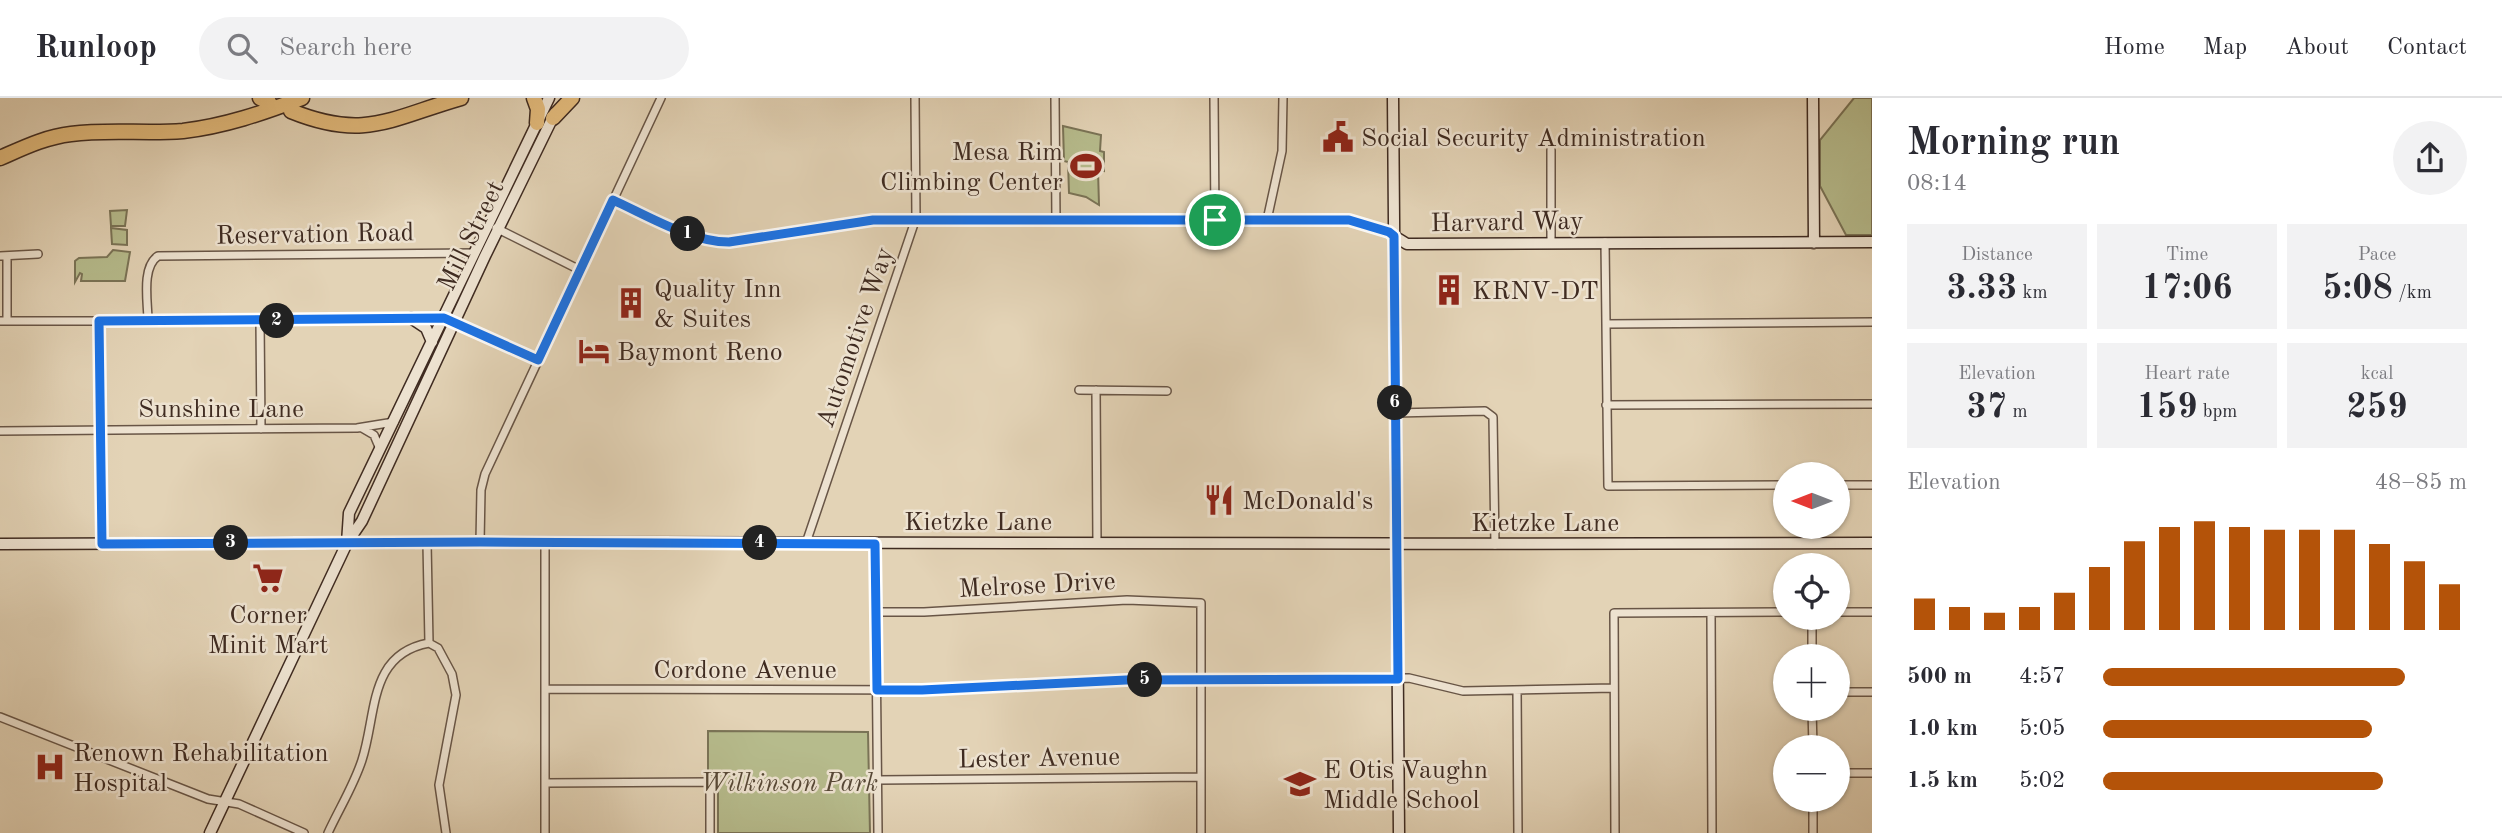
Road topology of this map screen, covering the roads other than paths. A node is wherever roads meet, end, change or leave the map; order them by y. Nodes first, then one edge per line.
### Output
1 (302, 98) edge
2 (461, 98) edge
3 (534, 98) edge
4 (549, 98) edge
5 (563, 98) edge
6 (572, 98) edge
7 (661, 98) edge
8 (915, 98) edge
9 (1055, 98) edge
10 (1214, 98) edge
11 (1283, 98) edge
12 (1393, 98) edge
13 (1813, 98) edge
14 (291, 111) dead end
15 (553, 118) junction
16 (537, 123) junction
17 (1550, 150) dead end
18 (0, 158) edge
19 (613, 200) junction
20 (915, 220) junction
21 (1215, 220) junction
22 (1267, 220) junction
23 (1056, 221) junction
24 (493, 227) junction
25 (1394, 236) junction
26 (1551, 242) junction
27 (1605, 242) junction
28 (1872, 242) edge
29 (1814, 243) junction
30 (475, 253) junction
31 (38, 254) dead end
32 (3, 256) edge
33 (580, 270) junction
34 (411, 318) junction
35 (449, 320) junction
36 (4, 321) edge
37 (99, 321) junction
38 (148, 321) junction
39 (260, 321) junction
40 (1872, 322) edge
41 (1605, 324) junction
42 (432, 342) junction
43 (538, 360) junction
44 (1079, 390) dead end
45 (1097, 390) junction
46 (1167, 391) dead end
47 (1872, 404) edge
48 (1606, 405) junction
49 (1395, 413) junction
50 (394, 422) junction
51 (357, 428) junction
52 (100, 429) junction
53 (261, 429) junction
54 (0, 431) edge
55 (380, 449) junction
56 (1773, 485) edge
57 (1850, 485) edge
58 (1872, 485) edge
59 (346, 542) junction
60 (480, 542) junction
61 (428, 543) junction
62 (545, 543) junction
63 (806, 543) junction
64 (1872, 543) edge
65 (0, 544) edge
66 (102, 544) junction
67 (875, 544) junction
68 (1097, 544) junction
69 (1395, 545) junction
70 (1495, 545) junction
71 (876, 612) junction
72 (1773, 612) edge
73 (1850, 612) edge
74 (1872, 612) edge
75 (1711, 613) junction
76 (429, 643) junction
77 (1398, 679) junction
78 (1200, 680) junction
79 (1614, 688) junction
80 (545, 689) junction
81 (877, 690) junction
82 (1517, 690) junction
83 (1850, 692) edge
84 (1872, 692) edge
85 (0, 717) edge
86 (1850, 773) edge
87 (1872, 773) edge
88 (1201, 776) junction
89 (878, 780) junction
90 (546, 783) junction
91 (224, 802) junction
92 (1813, 812) edge
93 (210, 833) edge
94 (304, 833) edge
95 (328, 833) edge
96 (446, 833) edge
97 (545, 833) edge
98 (710, 833) edge
99 (878, 833) edge
100 (1201, 833) edge
101 (1399, 833) edge
102 (1518, 833) edge
103 (1615, 833) edge
104 (1712, 833) edge
105 (1813, 833) edge

1 - 18 highway
2 - 14 highway
3 - 16 highway
4 - 16 main road, Mill Street
5 - 15 main road, Mill Street
6 - 15 highway
7 - 19 street
8 - 20 street, Automotive Way
9 - 23 street
10 - 21 street
11 - 22 street
12 - 25 main road
13 - 29 main road
15 - 24 main road, Mill Street
16 - 24 main road, Mill Street
17 - 26 street
19 - 20 street, Harvard Way
19 - 33 street
20 - 23 street, Harvard Way
20 - 63 street, Automotive Way
21 - 22 street, Harvard Way
21 - 23 street, Harvard Way
22 - 25 street, Harvard Way
24 - 30 main road, Mill Street
24 - 33 street
24 - 35 main road, Mill Street
25 - 26 main road, Harvard Way
25 - 49 main road
26 - 27 main road, Harvard Way
27 - 29 main road, Harvard Way
27 - 41 street
28 - 29 main road, Harvard Way
30 - 35 main road, Mill Street
30 - 38 street, Reservation Road
31 - 32 street
32 - 36 street
33 - 43 street
34 - 35 street
34 - 39 street
34 - 42 main road
35 - 42 main road, Mill Street
35 - 43 street
35 - 59 main road, Mill Street
36 - 37 street
37 - 38 street
37 - 52 street
38 - 39 street
39 - 53 street
40 - 41 street
41 - 48 street
42 - 50 main road, Mill Street
43 - 60 street
44 - 45 street
45 - 46 street
45 - 68 street
47 - 48 street
48 - 56 street
49 - 69 main road
49 - 70 street
50 - 51 street, Sunshine Lane
50 - 55 main road, Mill Street
51 - 53 street, Sunshine Lane
51 - 55 street
52 - 53 street, Sunshine Lane
52 - 54 street, Sunshine Lane
52 - 66 street
55 - 59 main road, Mill Street
57 - 58 street
59 - 61 main road, Kietzke Lane
59 - 66 main road, Kietzke Lane
59 - 91 main road, Mill Street
60 - 61 main road, Kietzke Lane
60 - 62 main road, Kietzke Lane
61 - 76 street
62 - 63 main road, Kietzke Lane
62 - 80 street
63 - 67 main road, Kietzke Lane
64 - 70 main road, Kietzke Lane
65 - 66 main road, Kietzke Lane
67 - 68 main road, Kietzke Lane
67 - 71 street
68 - 69 main road, Kietzke Lane
69 - 70 main road, Kietzke Lane
69 - 77 main road
71 - 78 street, Melrose Drive
71 - 81 street
72 - 75 street
73 - 74 street
75 - 79 street
75 - 104 street
76 - 95 street
76 - 96 street
77 - 78 street, Cordone Avenue
77 - 82 street, Cordone Avenue
77 - 101 main road
78 - 81 street, Cordone Avenue
78 - 88 street
79 - 82 street, Cordone Avenue
79 - 103 street
80 - 81 street, Cordone Avenue
80 - 90 street
81 - 89 street
82 - 102 street
83 - 84 street
85 - 91 street
86 - 87 street
88 - 89 street, Lester Avenue
88 - 100 street
89 - 99 street
90 - 97 street
90 - 98 street
91 - 93 main road, Mill Street
91 - 94 street
92 - 105 street

